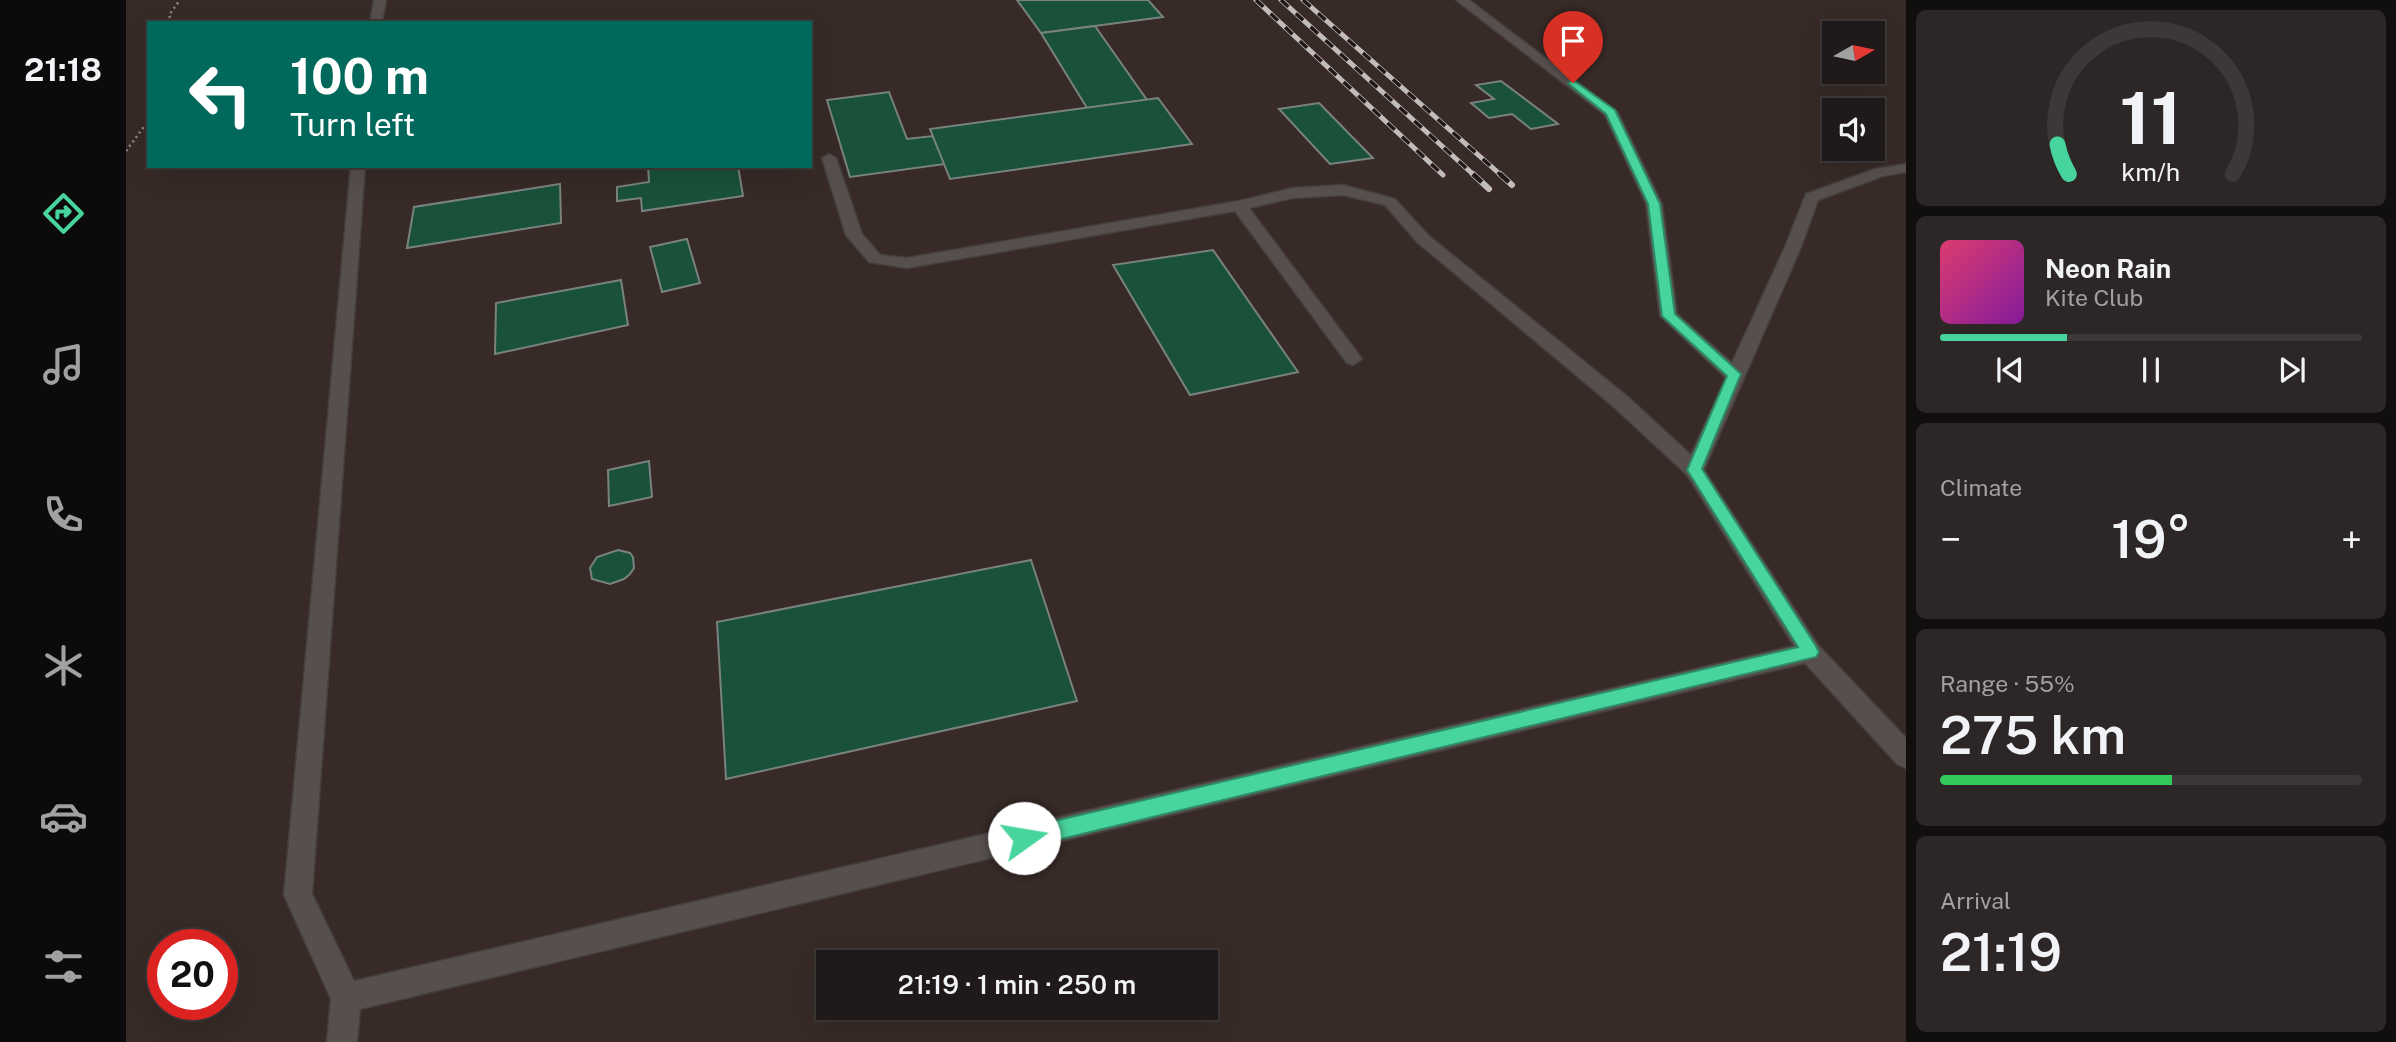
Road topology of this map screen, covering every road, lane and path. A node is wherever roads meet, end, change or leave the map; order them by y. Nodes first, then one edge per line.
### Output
1 (180, 0) edge
2 (380, 0) edge
3 (1462, 0) edge
4 (171, 21) edge
5 (376, 21) edge
6 (147, 123) edge
7 (126, 151) edge
8 (829, 158) dead end
9 (358, 168) edge
10 (1906, 168) edge
11 (1239, 206) junction
12 (1353, 359) dead end
13 (1734, 374) junction
14 (1694, 470) junction
15 (1810, 652) junction
16 (1906, 756) edge
17 (346, 998) junction
18 (342, 1042) edge

1 - 4 path
2 - 5 lane
3 - 13 lane
6 - 7 path
8 - 11 lane
9 - 17 lane
10 - 13 lane
11 - 12 lane
11 - 14 lane
13 - 14 lane
14 - 15 lane
15 - 16 lane
15 - 17 lane
17 - 18 lane

